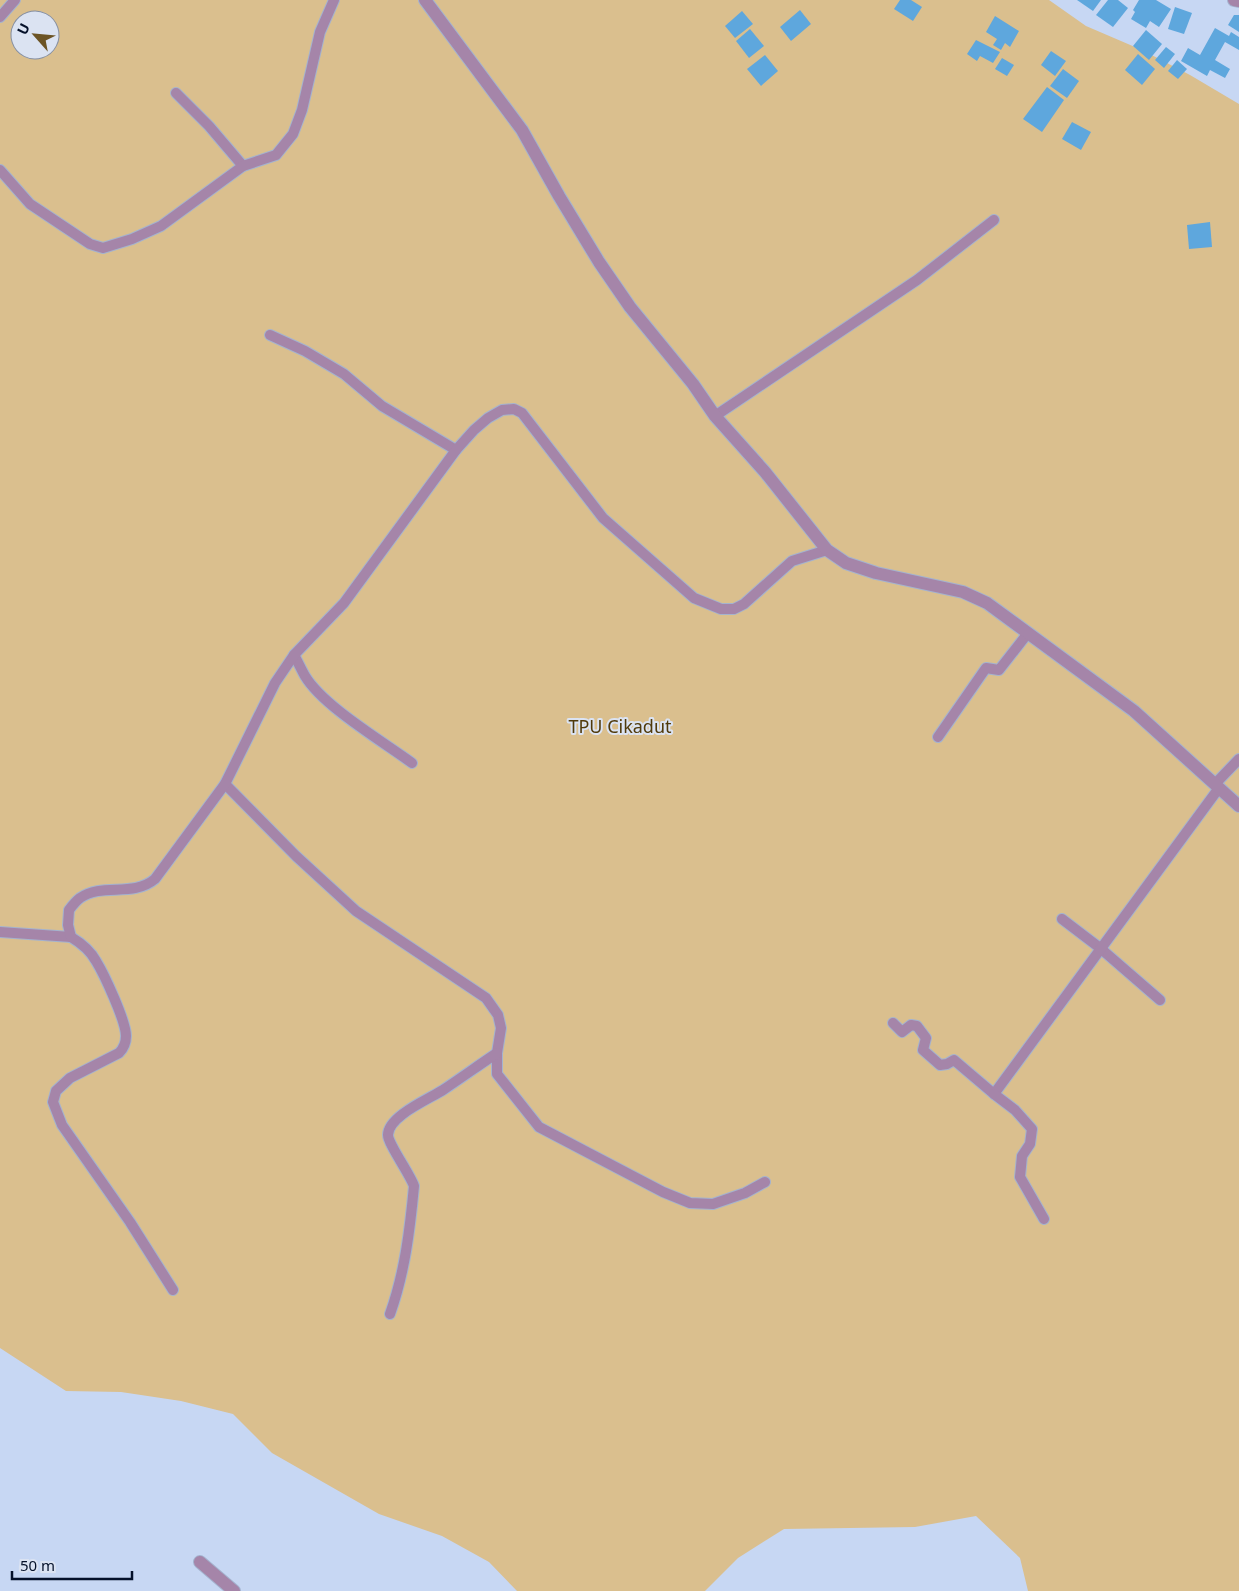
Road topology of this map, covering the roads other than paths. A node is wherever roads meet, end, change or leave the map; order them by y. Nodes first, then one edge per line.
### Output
1 (15, 0) edge
2 (334, 0) edge
3 (426, 0) edge
4 (1234, 0) edge
5 (1239, 1) edge
6 (0, 17) edge
7 (176, 93) dead end
8 (243, 166) junction
9 (0, 170) edge
10 (994, 220) dead end
11 (270, 335) dead end
12 (715, 416) junction
13 (456, 450) junction
14 (827, 550) junction
15 (1028, 633) junction
16 (294, 655) junction
17 (938, 737) dead end
18 (1239, 759) edge
19 (412, 763) dead end
20 (225, 784) junction
21 (1217, 786) junction
22 (1239, 806) edge
23 (1062, 919) dead end
24 (0, 932) edge
25 (71, 937) junction
26 (1100, 948) junction
27 (1160, 1000) dead end
28 (893, 1023) dead end
29 (496, 1053) junction
30 (994, 1094) junction
31 (765, 1182) dead end
32 (1044, 1219) dead end
33 (173, 1290) dead end
34 (390, 1314) dead end
35 (200, 1562) dead end
36 (234, 1591) edge

1 - 6 lane
2 - 8 lane
3 - 12 street
4 - 5 street
7 - 8 lane
8 - 9 lane
10 - 12 lane
11 - 13 lane
12 - 14 street
13 - 14 lane
13 - 16 lane
14 - 15 street
15 - 17 lane
15 - 21 street
16 - 19 lane
16 - 20 lane
18 - 21 lane
20 - 25 lane
20 - 29 lane
21 - 22 street
21 - 26 lane
23 - 26 lane
24 - 25 lane
25 - 33 lane
26 - 27 lane
26 - 30 lane
28 - 30 lane
29 - 31 lane
29 - 34 lane
30 - 32 lane
35 - 36 street

